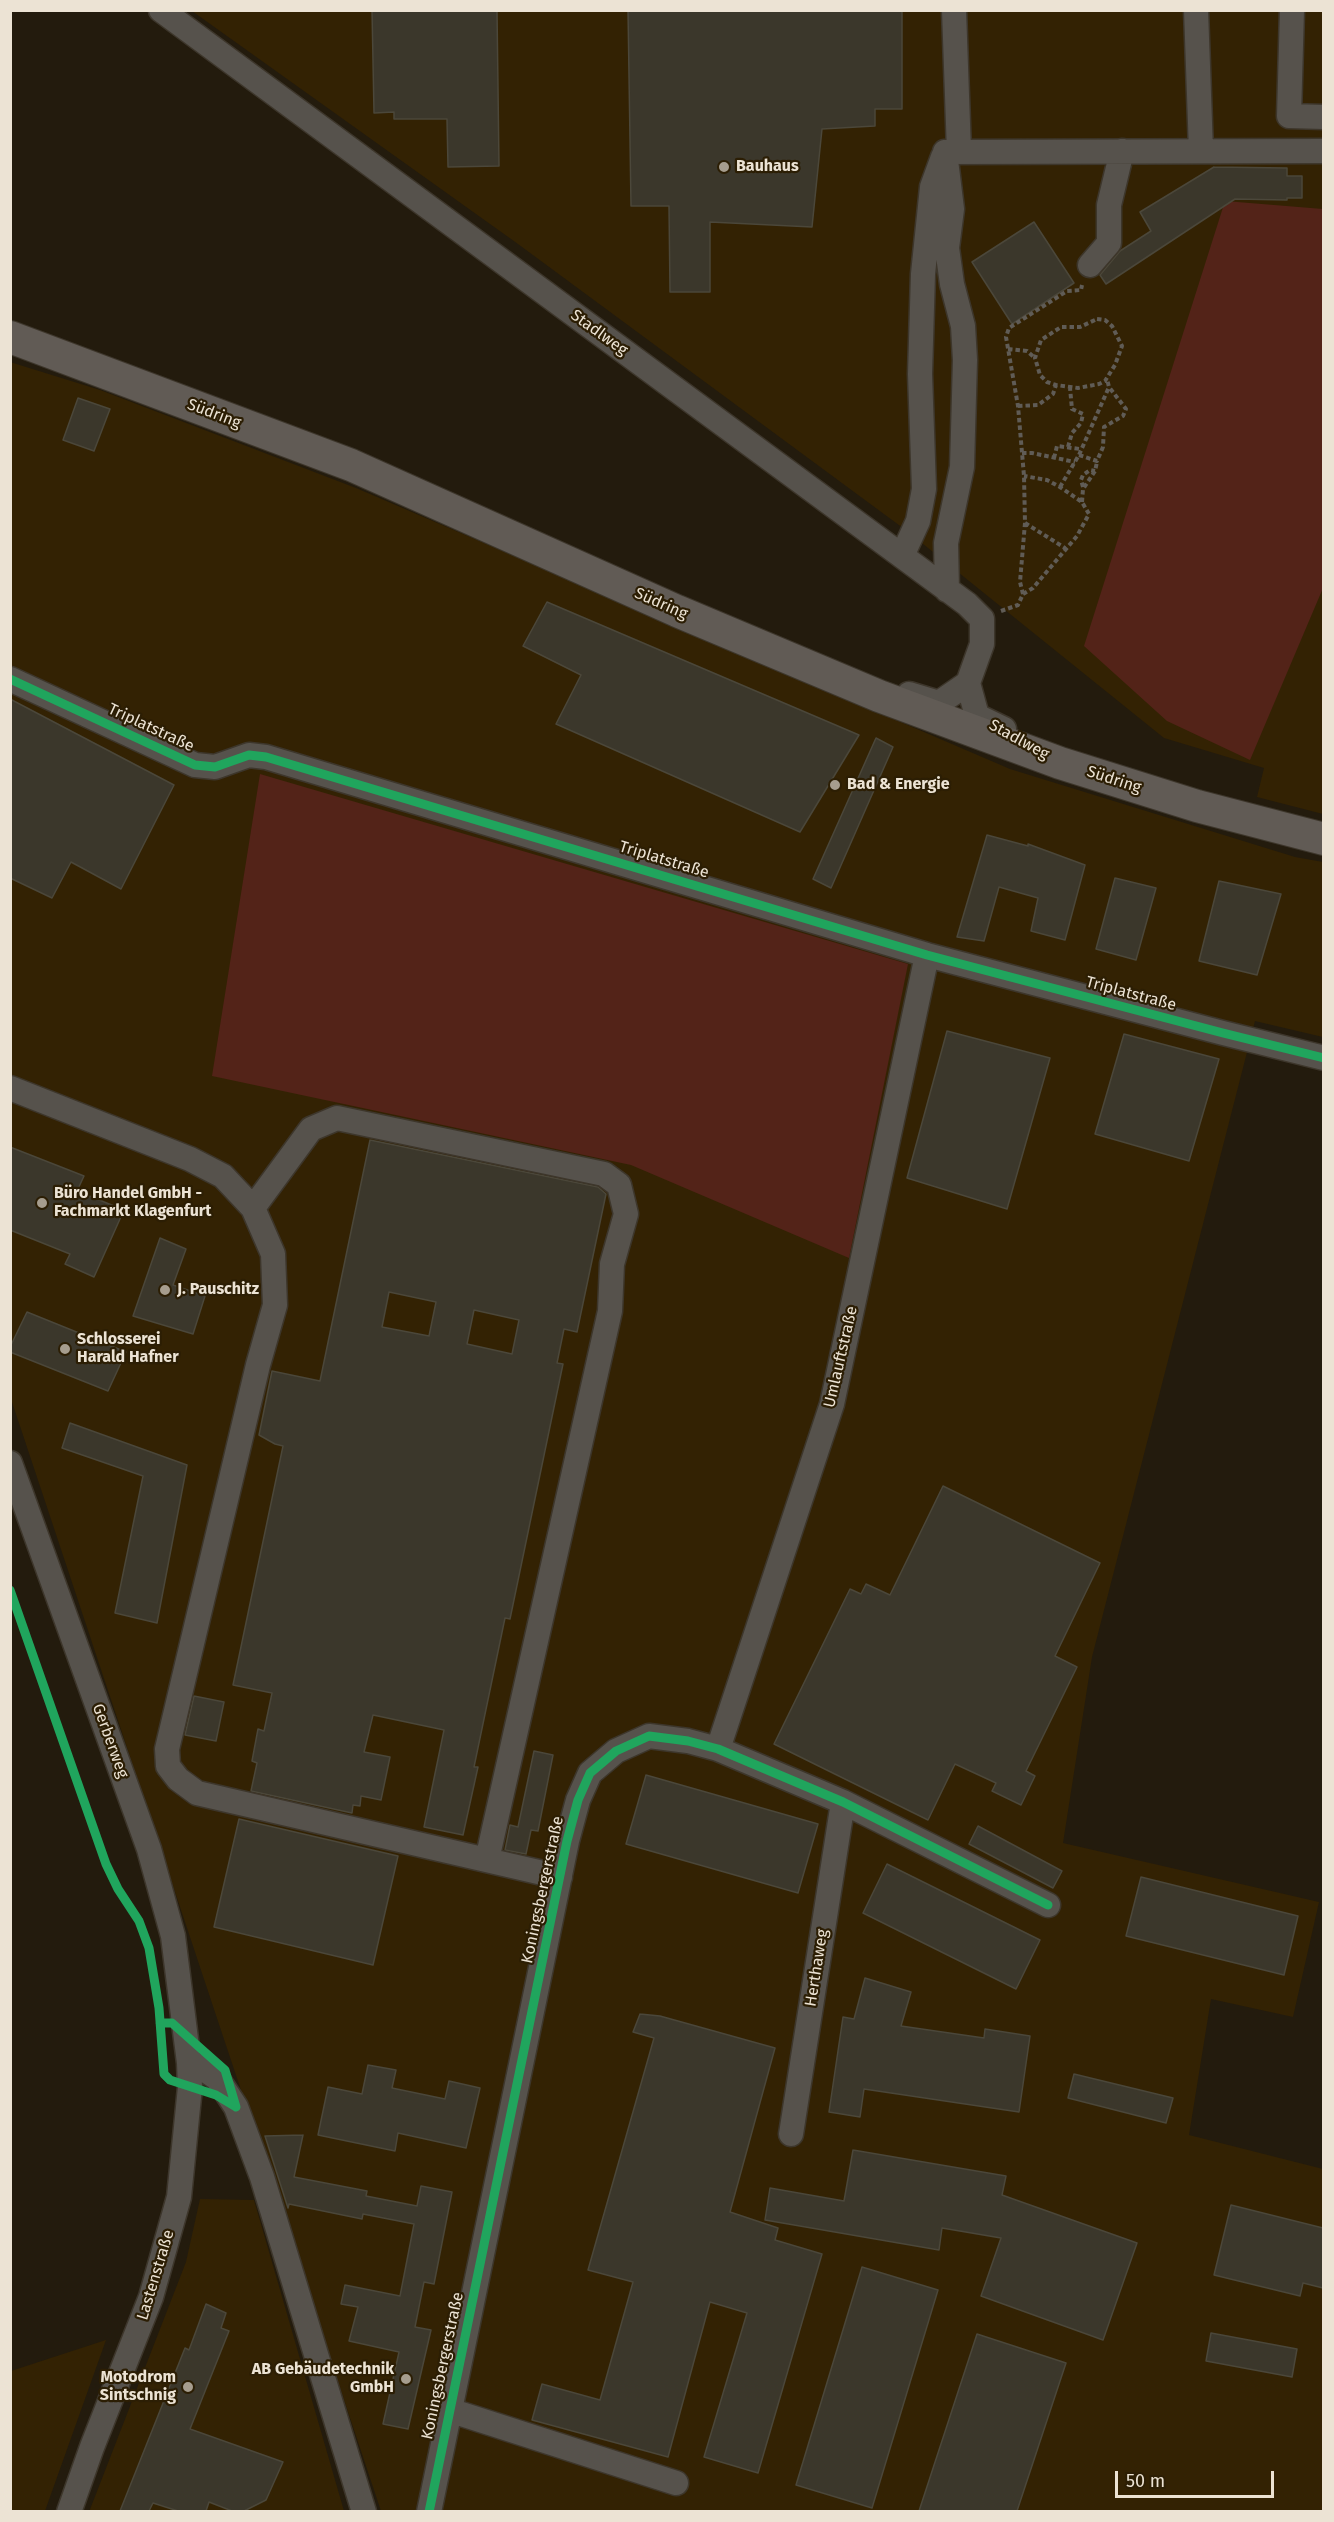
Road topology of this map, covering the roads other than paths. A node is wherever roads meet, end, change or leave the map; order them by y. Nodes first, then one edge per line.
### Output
1 (161, 10) edge
2 (954, 10) edge
3 (1196, 10) edge
4 (1292, 10) edge
5 (1323, 117) edge
6 (1122, 151) junction
7 (1201, 151) junction
8 (1323, 151) edge
9 (952, 152) junction
10 (1090, 265) road end
11 (10, 337) edge
12 (902, 556) junction
13 (947, 590) junction
14 (10, 679) edge
15 (968, 683) junction
16 (879, 696) junction
17 (1060, 763) junction
18 (1323, 839) edge
19 (927, 955) junction
20 (1323, 1058) edge
21 (10, 1088) edge
22 (253, 1208) junction
23 (10, 1463) edge
24 (718, 1749) junction
25 (843, 1802) junction
26 (487, 1860) junction
27 (560, 1877) junction
28 (1048, 1905) dead end
29 (185, 2026) joint
30 (189, 2063) junction
31 (791, 2133) dead end
32 (449, 2410) junction
33 (676, 2483) dead end
34 (69, 2511) edge
35 (364, 2511) edge
36 (429, 2511) edge

1 - 12 street, Stadlweg
2 - 9 street
3 - 7 street
4 - 5 street
6 - 7 street
6 - 9 street
6 - 10 street
7 - 8 street
9 - 12 street
9 - 13 street
11 - 16 main road, Südring
12 - 13 street, Stadlweg
13 - 15 street, Stadlweg
14 - 19 street, Triplatstraße
15 - 16 street
15 - 17 street, Stadlweg
16 - 17 main road, Südring
17 - 18 main road, Südring
19 - 20 street, Triplatstraße
19 - 24 street, Umlauftstraße
21 - 22 street
22 - 26 street
22 - 26 street
23 - 29 street, Gerberweg
24 - 25 street, Koningsbergerstraße
24 - 27 street, Koningsbergerstraße
25 - 28 street, Koningsbergerstraße
25 - 31 street, Herthaweg
26 - 27 street
27 - 32 street, Koningsbergerstraße
29 - 30 street, Lastenstraße
30 - 34 street, Lastenstraße
30 - 35 street
32 - 33 street, Koningsbergerstraße
32 - 36 street, Koningsbergerstraße

